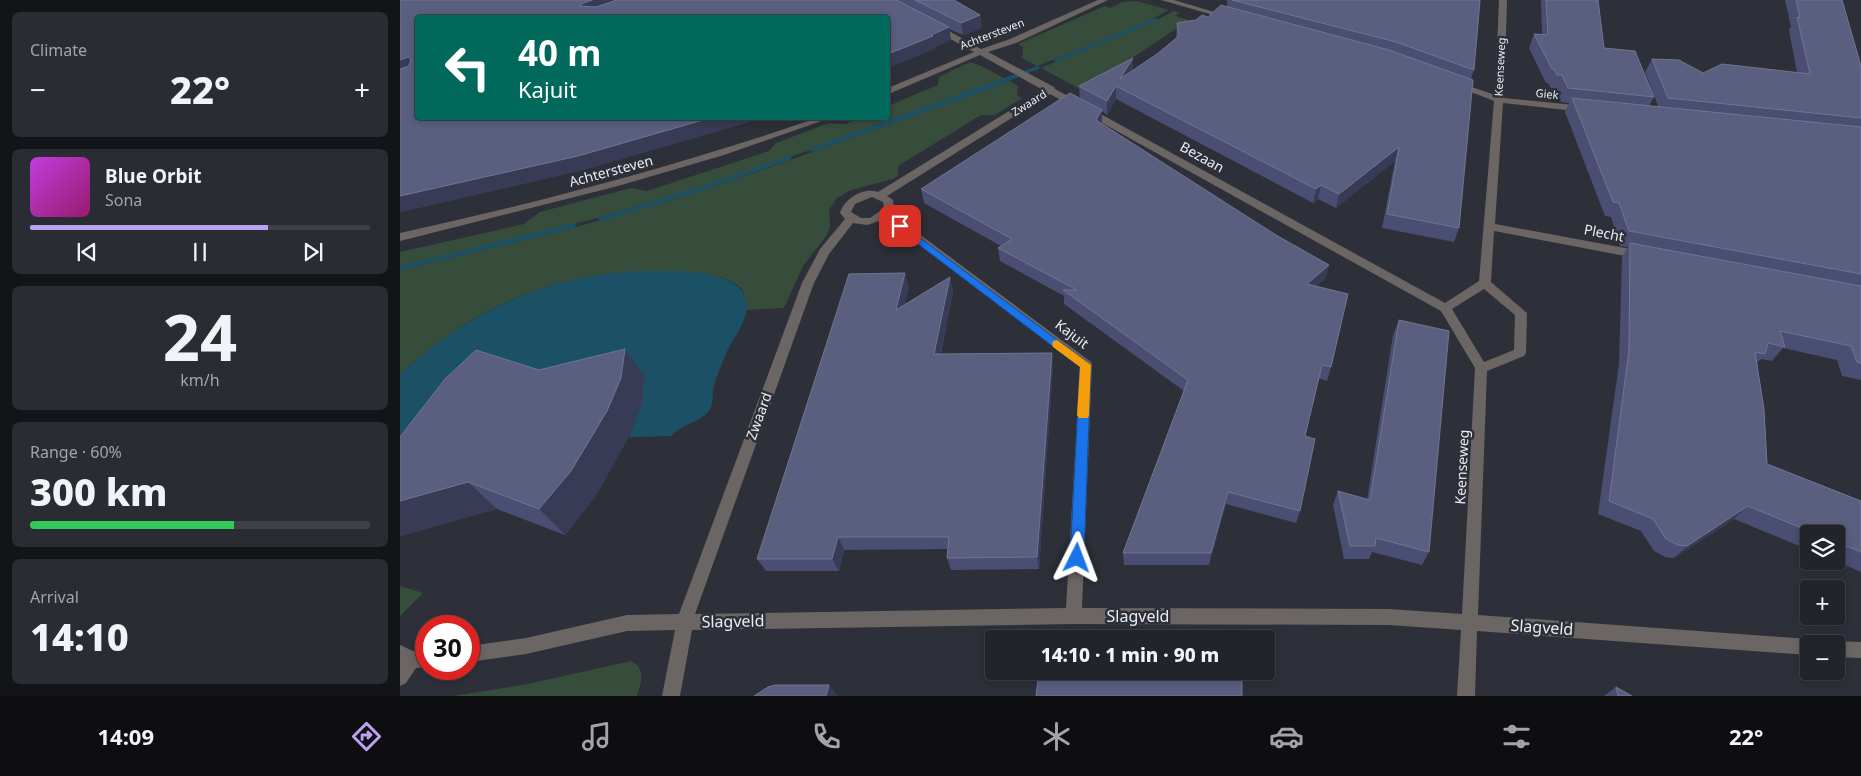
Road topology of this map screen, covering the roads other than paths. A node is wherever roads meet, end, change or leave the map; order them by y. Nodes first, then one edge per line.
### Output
1 (1104, 0) edge
2 (1165, 0) edge
3 (1503, 0) edge
4 (1239, 20) edge
5 (925, 21) edge
6 (982, 51) junction
7 (1453, 83) edge
8 (1051, 89) junction
9 (890, 90) edge
10 (1499, 100) junction
11 (1596, 110) edge
12 (819, 120) edge
13 (880, 196) junction
14 (885, 214) junction
15 (850, 220) junction
16 (1488, 226) junction
17 (400, 237) edge
18 (1655, 258) edge
19 (1485, 283) junction
20 (1444, 308) junction
21 (1481, 368) junction
22 (1074, 616) junction
23 (685, 622) junction
24 (1470, 622) junction
25 (1800, 646) edge
26 (1845, 649) edge
27 (1861, 650) edge
28 (480, 652) edge
29 (413, 657) edge
30 (400, 677) edge
31 (671, 696) edge
32 (1466, 696) edge

1 - 6 street, Achtersteven
2 - 4 street
3 - 10 street, Keenseweg
5 - 6 street, Bezaan
6 - 8 street, Bezaan
6 - 9 street, Achtersteven
7 - 10 street, Giek
8 - 13 street, Zwaard
8 - 20 street, Bezaan
10 - 11 street, Giek
10 - 16 street, Keenseweg
12 - 17 street, Achtersteven
13 - 14 street
13 - 15 street, Zwaard
14 - 15 street
14 - 22 street, Kajuit
15 - 23 street, Zwaard
16 - 18 street, Plecht
16 - 19 street, Keenseweg
19 - 20 street
19 - 21 street
20 - 21 street, Bezaan
21 - 24 street, Keenseweg
22 - 23 street, Slagveld
22 - 24 street, Slagveld
23 - 28 street, Slagveld
23 - 31 street, Zwaard
24 - 25 street, Slagveld
24 - 32 street, Keenseweg
26 - 27 street
29 - 30 street

